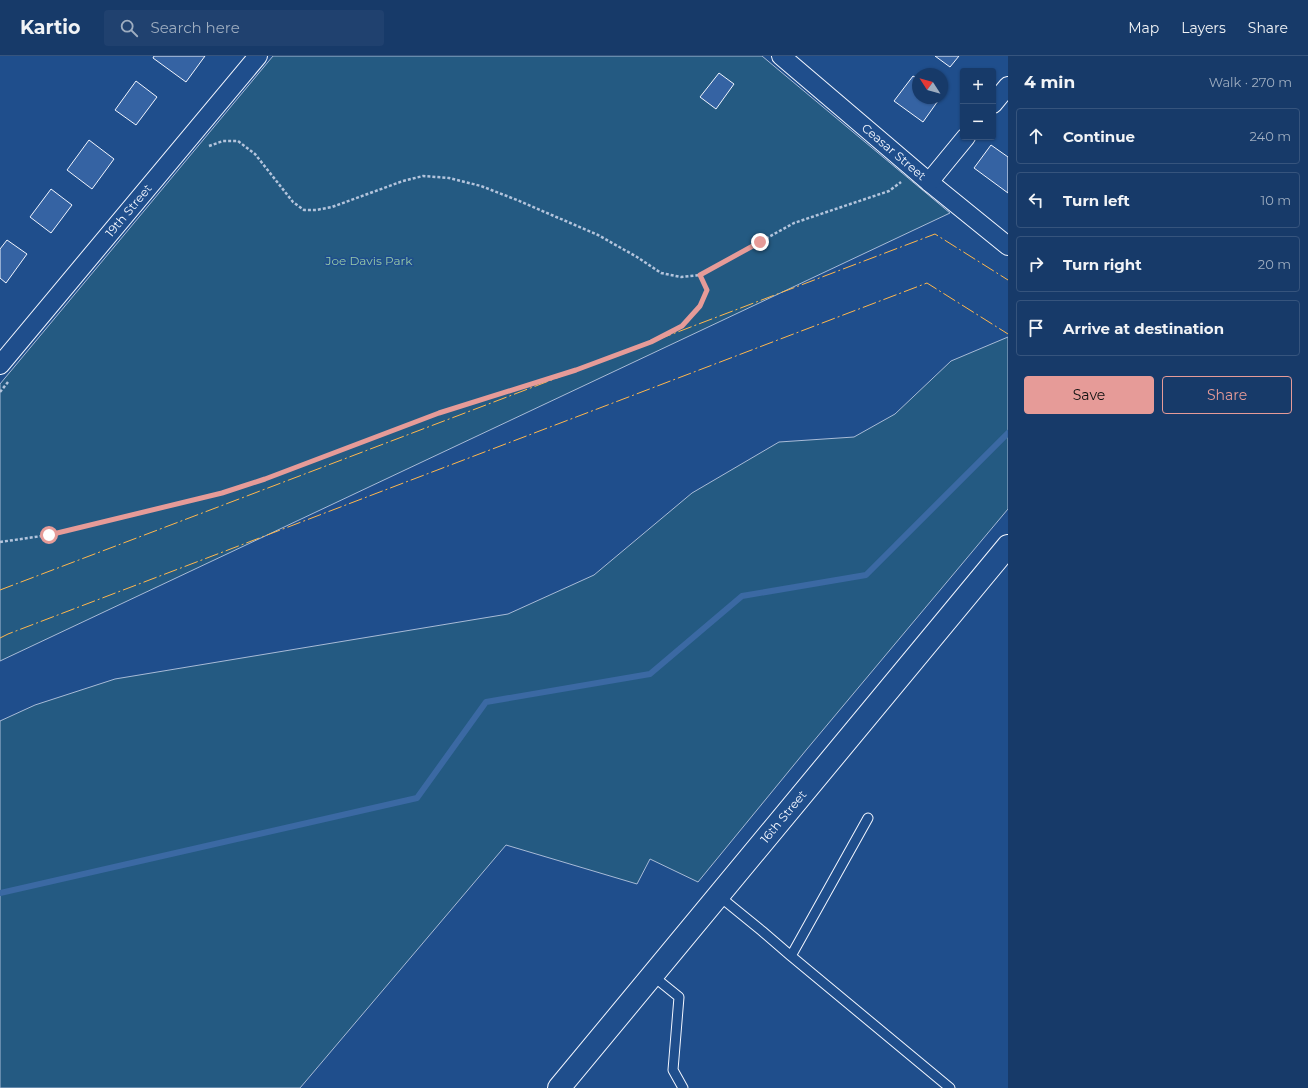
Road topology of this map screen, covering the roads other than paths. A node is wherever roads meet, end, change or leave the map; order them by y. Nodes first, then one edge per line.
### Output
1 (258, 56) edge
2 (781, 56) edge
3 (1008, 86) edge
4 (996, 100) edge
5 (964, 140) edge
6 (929, 182) junction
7 (1008, 246) edge
8 (0, 365) edge
9 (1008, 546) edge
10 (868, 818) dead end
11 (719, 896) junction
12 (790, 956) junction
13 (653, 976) junction
14 (559, 1088) edge
15 (683, 1088) edge
16 (950, 1088) edge

1 - 8 street, 19th Street
2 - 6 street, Ceasar Street
3 - 4 street
5 - 6 street
6 - 7 street, Ceasar Street
9 - 11 street, 16th Street
10 - 12 lane
11 - 12 lane
11 - 13 street, 16th Street
12 - 16 lane
13 - 14 street, 16th Street
13 - 15 lane

